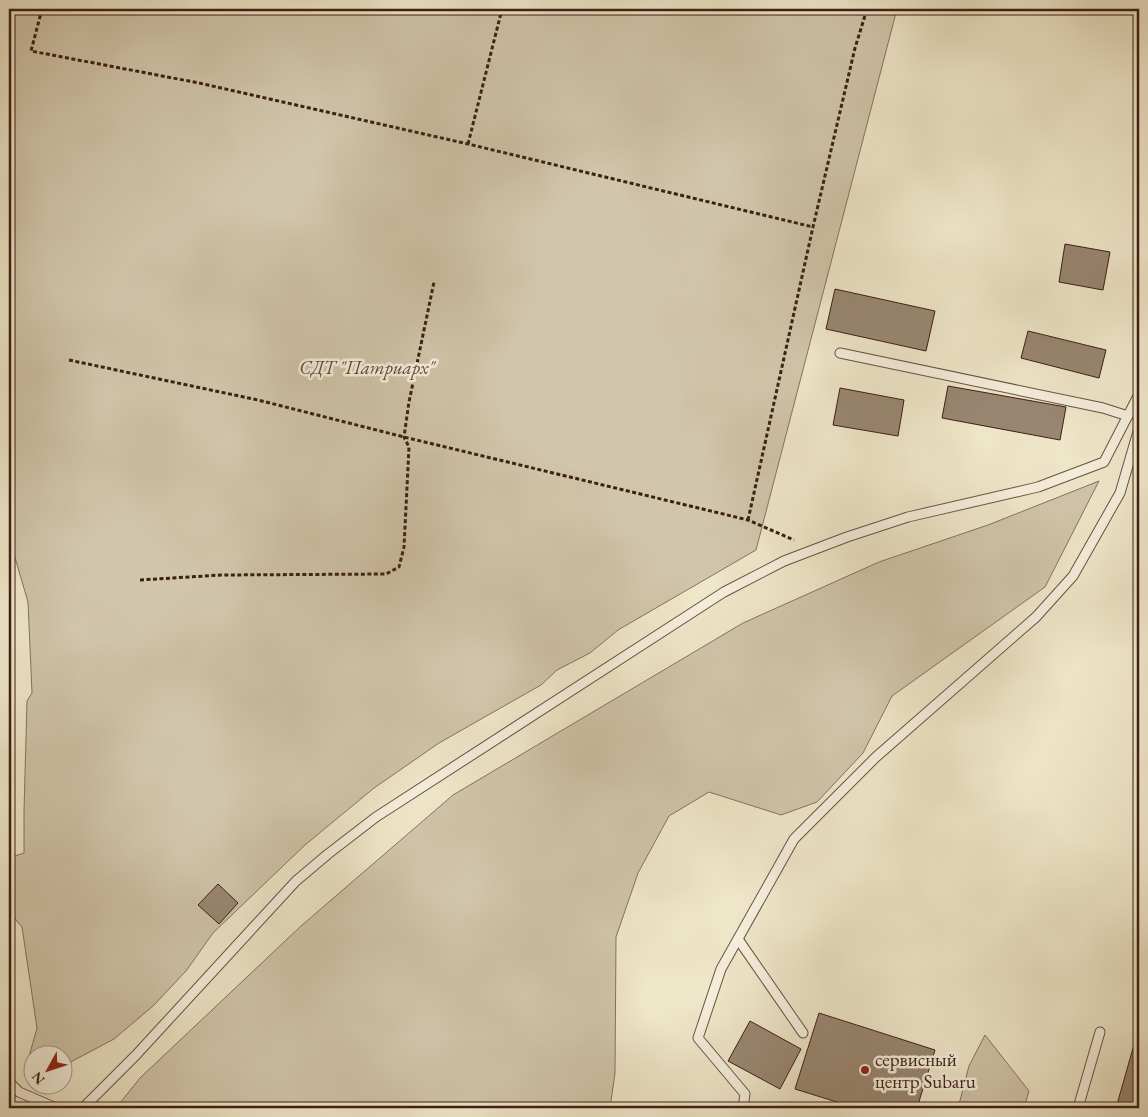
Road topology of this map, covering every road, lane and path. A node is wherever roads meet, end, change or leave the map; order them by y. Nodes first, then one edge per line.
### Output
1 (42, 9) edge
2 (502, 9) edge
3 (867, 9) edge
4 (468, 144) junction
5 (813, 228) junction
6 (434, 282) dead end
7 (840, 353) dead end
8 (69, 360) dead end
9 (1139, 394) edge
10 (1128, 416) junction
11 (1139, 428) edge
12 (404, 437) junction
13 (748, 520) junction
14 (815, 549) junction
15 (140, 580) dead end
16 (738, 939) junction
17 (1100, 1032) dead end
18 (803, 1033) dead end
19 (9, 1082) edge
20 (56, 1108) edge
21 (83, 1108) edge
22 (743, 1108) edge
23 (1078, 1108) edge

1 - 4 path
2 - 4 path
3 - 5 path
4 - 5 path
5 - 13 path
6 - 12 path
7 - 10 lane
8 - 12 path
9 - 10 lane
10 - 14 lane
11 - 16 lane
12 - 13 path
12 - 15 path
13 - 14 path
14 - 21 lane
16 - 18 lane
16 - 22 lane
17 - 23 lane
19 - 20 lane

